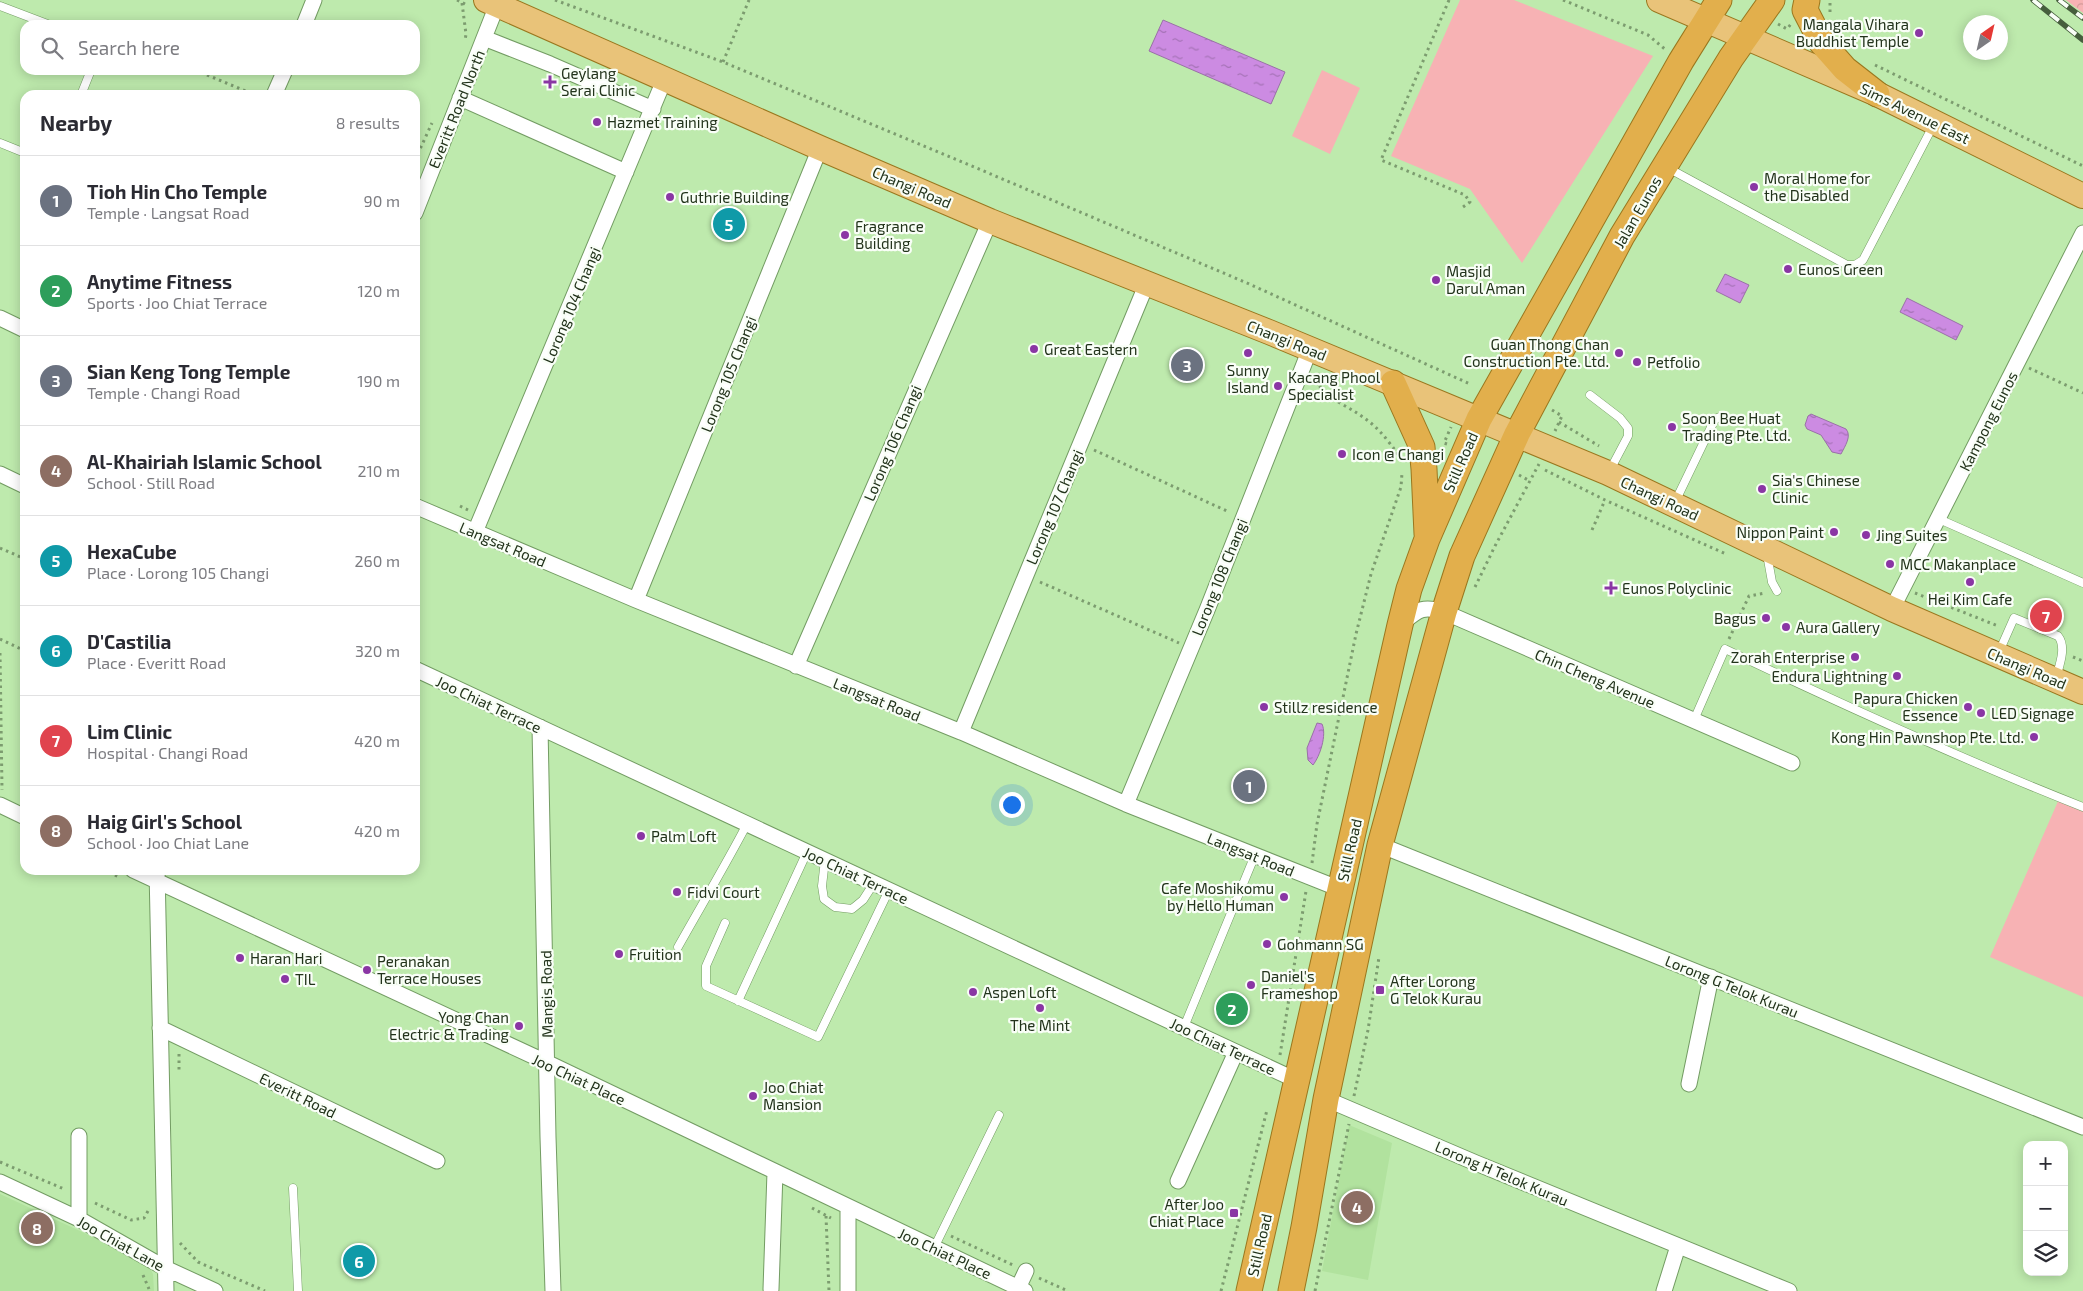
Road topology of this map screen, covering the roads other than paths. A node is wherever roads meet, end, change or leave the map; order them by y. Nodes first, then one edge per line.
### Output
1 (314, 0) edge
2 (1659, 0) edge
3 (1772, 0) edge
4 (1822, 1) edge
5 (491, 2) edge
6 (0, 6) edge
7 (1713, 9) edge
8 (37, 20) edge
9 (306, 20) edge
10 (1745, 37) junction
11 (484, 38) junction
12 (88, 75) edge
13 (283, 75) edge
14 (665, 78) junction
15 (83, 90) edge
16 (276, 90) edge
17 (1877, 94) junction
18 (460, 98) junction
19 (652, 109) junction
20 (1935, 122) junction
21 (0, 142) edge
22 (820, 148) junction
23 (20, 151) edge
24 (1664, 166) junction
25 (626, 172) junction
26 (2083, 196) edge
27 (420, 200) edge
28 (990, 221) junction
29 (2083, 233) edge
30 (1147, 283) junction
31 (0, 318) edge
32 (20, 328) edge
33 (1310, 350) junction
34 (1393, 383) junction
35 (1590, 395) dead end
36 (1720, 416) dead end
37 (1479, 419) junction
38 (1517, 434) junction
39 (1613, 465) junction
40 (0, 474) edge
41 (20, 484) edge
42 (1674, 504) junction
43 (420, 508) edge
44 (1939, 519) junction
45 (475, 532) junction
46 (1427, 539) junction
47 (1766, 550) junction
48 (2083, 583) edge
49 (1777, 590) road end
50 (636, 600) junction
51 (1892, 609) junction
52 (1444, 612) junction
53 (1400, 626) junction
54 (1394, 654) junction
55 (1998, 655) junction
56 (1432, 660) junction
57 (796, 666) junction
58 (420, 671) edge
59 (2055, 680) junction
60 (2083, 692) edge
61 (1694, 720) junction
62 (540, 727) junction
63 (961, 732) junction
64 (1792, 763) dead end
65 (1126, 804) junction
66 (1, 805) edge
67 (2083, 807) edge
68 (20, 814) edge
69 (747, 824) junction
70 (1380, 845) junction
71 (807, 852) junction
72 (1255, 855) junction
73 (825, 860) junction
74 (128, 875) edge
75 (157, 876) edge
76 (874, 883) junction
77 (1340, 889) junction
78 (889, 890) junction
79 (725, 923) dead end
80 (678, 947) dead end
81 (1711, 977) junction
82 (738, 1001) junction
83 (1184, 1027) junction
84 (160, 1028) junction
85 (1236, 1052) junction
86 (548, 1063) junction
87 (1298, 1080) junction
88 (1689, 1084) dead end
89 (1326, 1099) junction
90 (999, 1115) dead end
91 (2083, 1127) edge
92 (79, 1136) dead end
93 (437, 1161) dead end
94 (775, 1172) junction
95 (0, 1182) edge
96 (1178, 1182) dead end
97 (293, 1188) dead end
98 (848, 1207) junction
99 (79, 1219) junction
100 (1678, 1246) junction
101 (934, 1248) junction
102 (165, 1268) junction
103 (1026, 1272) dead end
104 (771, 1289) dead end
105 (1021, 1289) edge
106 (166, 1291) edge
107 (215, 1291) edge
108 (298, 1291) edge
109 (554, 1291) edge
110 (848, 1291) edge
111 (1249, 1291) edge
112 (1291, 1291) edge
113 (1664, 1291) edge
114 (1789, 1291) edge

1 - 9 street
2 - 7 main road, Sims Avenue East
3 - 10 highway, Jalan Eunos
4 - 17 highway
5 - 11 street, Everitt Road North
5 - 14 main road, Changi Road
6 - 8 lane
7 - 10 main road, Sims Avenue East
7 - 37 highway
10 - 17 main road, Sims Avenue East
10 - 24 highway, Jalan Eunos
11 - 18 street, Everitt Road North
11 - 19 street
12 - 15 lane
13 - 16 street
14 - 19 street, Lorong 104 Changi
14 - 22 main road, Changi Road
17 - 20 main road, Sims Avenue East
18 - 25 street
18 - 27 street, Everitt Road North
19 - 25 street, Lorong 104 Changi
20 - 24 lane
20 - 26 main road, Sims Avenue East
21 - 23 lane
22 - 28 main road, Changi Road
22 - 50 street, Lorong 105 Changi
24 - 38 highway, Jalan Eunos
25 - 45 street, Lorong 104 Changi
28 - 30 main road, Changi Road
28 - 57 street, Lorong 106 Changi
29 - 44 street, Kampong Eunos
30 - 33 main road, Changi Road
30 - 63 street, Lorong 107 Changi
31 - 32 street
33 - 34 main road, Changi Road
33 - 65 street, Lorong 108 Changi
34 - 37 main road, Changi Road
34 - 46 highway
35 - 39 lane
36 - 42 lane
37 - 38 main road, Changi Road
37 - 46 highway, Still Road
38 - 39 main road, Changi Road
38 - 52 highway, Still Road
39 - 42 main road, Changi Road
40 - 41 street
42 - 47 main road, Changi Road
43 - 45 street, Langsat Road
44 - 48 lane
44 - 51 street, Kampong Eunos
45 - 50 street, Langsat Road
46 - 53 highway, Still Road
47 - 49 lane
47 - 51 main road, Changi Road
50 - 57 street, Langsat Road
51 - 55 main road, Changi Road
52 - 53 street, Chin Cheng Avenue
52 - 56 highway, Still Road
52 - 61 street, Chin Cheng Avenue
53 - 54 highway, Still Road
54 - 56 highway
54 - 77 highway, Still Road
55 - 59 main road, Changi Road
55 - 59 lane
56 - 70 highway, Still Road
57 - 63 street, Langsat Road
58 - 62 street, Joo Chiat Terrace
59 - 60 main road, Changi Road
61 - 64 street, Chin Cheng Avenue
61 - 67 lane
62 - 69 street, Joo Chiat Terrace
62 - 86 street, Mangis Road
63 - 65 street, Langsat Road
65 - 72 street, Langsat Road
66 - 68 street
69 - 71 street, Joo Chiat Terrace
69 - 80 lane
70 - 81 street, Lorong G Telok Kurau
70 - 89 highway, Still Road
71 - 73 street, Joo Chiat Terrace
71 - 82 lane
72 - 77 street, Langsat Road
72 - 83 lane
73 - 76 street, Joo Chiat Terrace
73 - 76 lane
74 - 75 street, Joo Chiat Place
75 - 84 street
75 - 86 street, Joo Chiat Place
76 - 78 street, Joo Chiat Terrace
77 - 87 highway, Still Road
78 - 82 lane
78 - 83 street, Joo Chiat Terrace
79 - 82 lane
81 - 88 street
81 - 91 street, Lorong G Telok Kurau
83 - 85 street, Joo Chiat Terrace
84 - 93 street, Everitt Road
84 - 102 street
85 - 87 street, Joo Chiat Terrace
85 - 96 street
86 - 94 street, Joo Chiat Place
86 - 109 street, Mangis Road
87 - 111 highway, Still Road
89 - 100 street, Lorong H Telok Kurau
89 - 112 highway, Still Road
90 - 101 lane
92 - 99 street
94 - 98 street, Joo Chiat Place
94 - 104 street
95 - 99 street, Joo Chiat Lane
97 - 108 lane
98 - 101 street, Joo Chiat Place
98 - 110 street
99 - 102 street, Joo Chiat Lane
100 - 113 street
100 - 114 street, Lorong H Telok Kurau
101 - 105 street, Joo Chiat Place
102 - 106 street
102 - 107 street, Joo Chiat Lane
103 - 105 street

